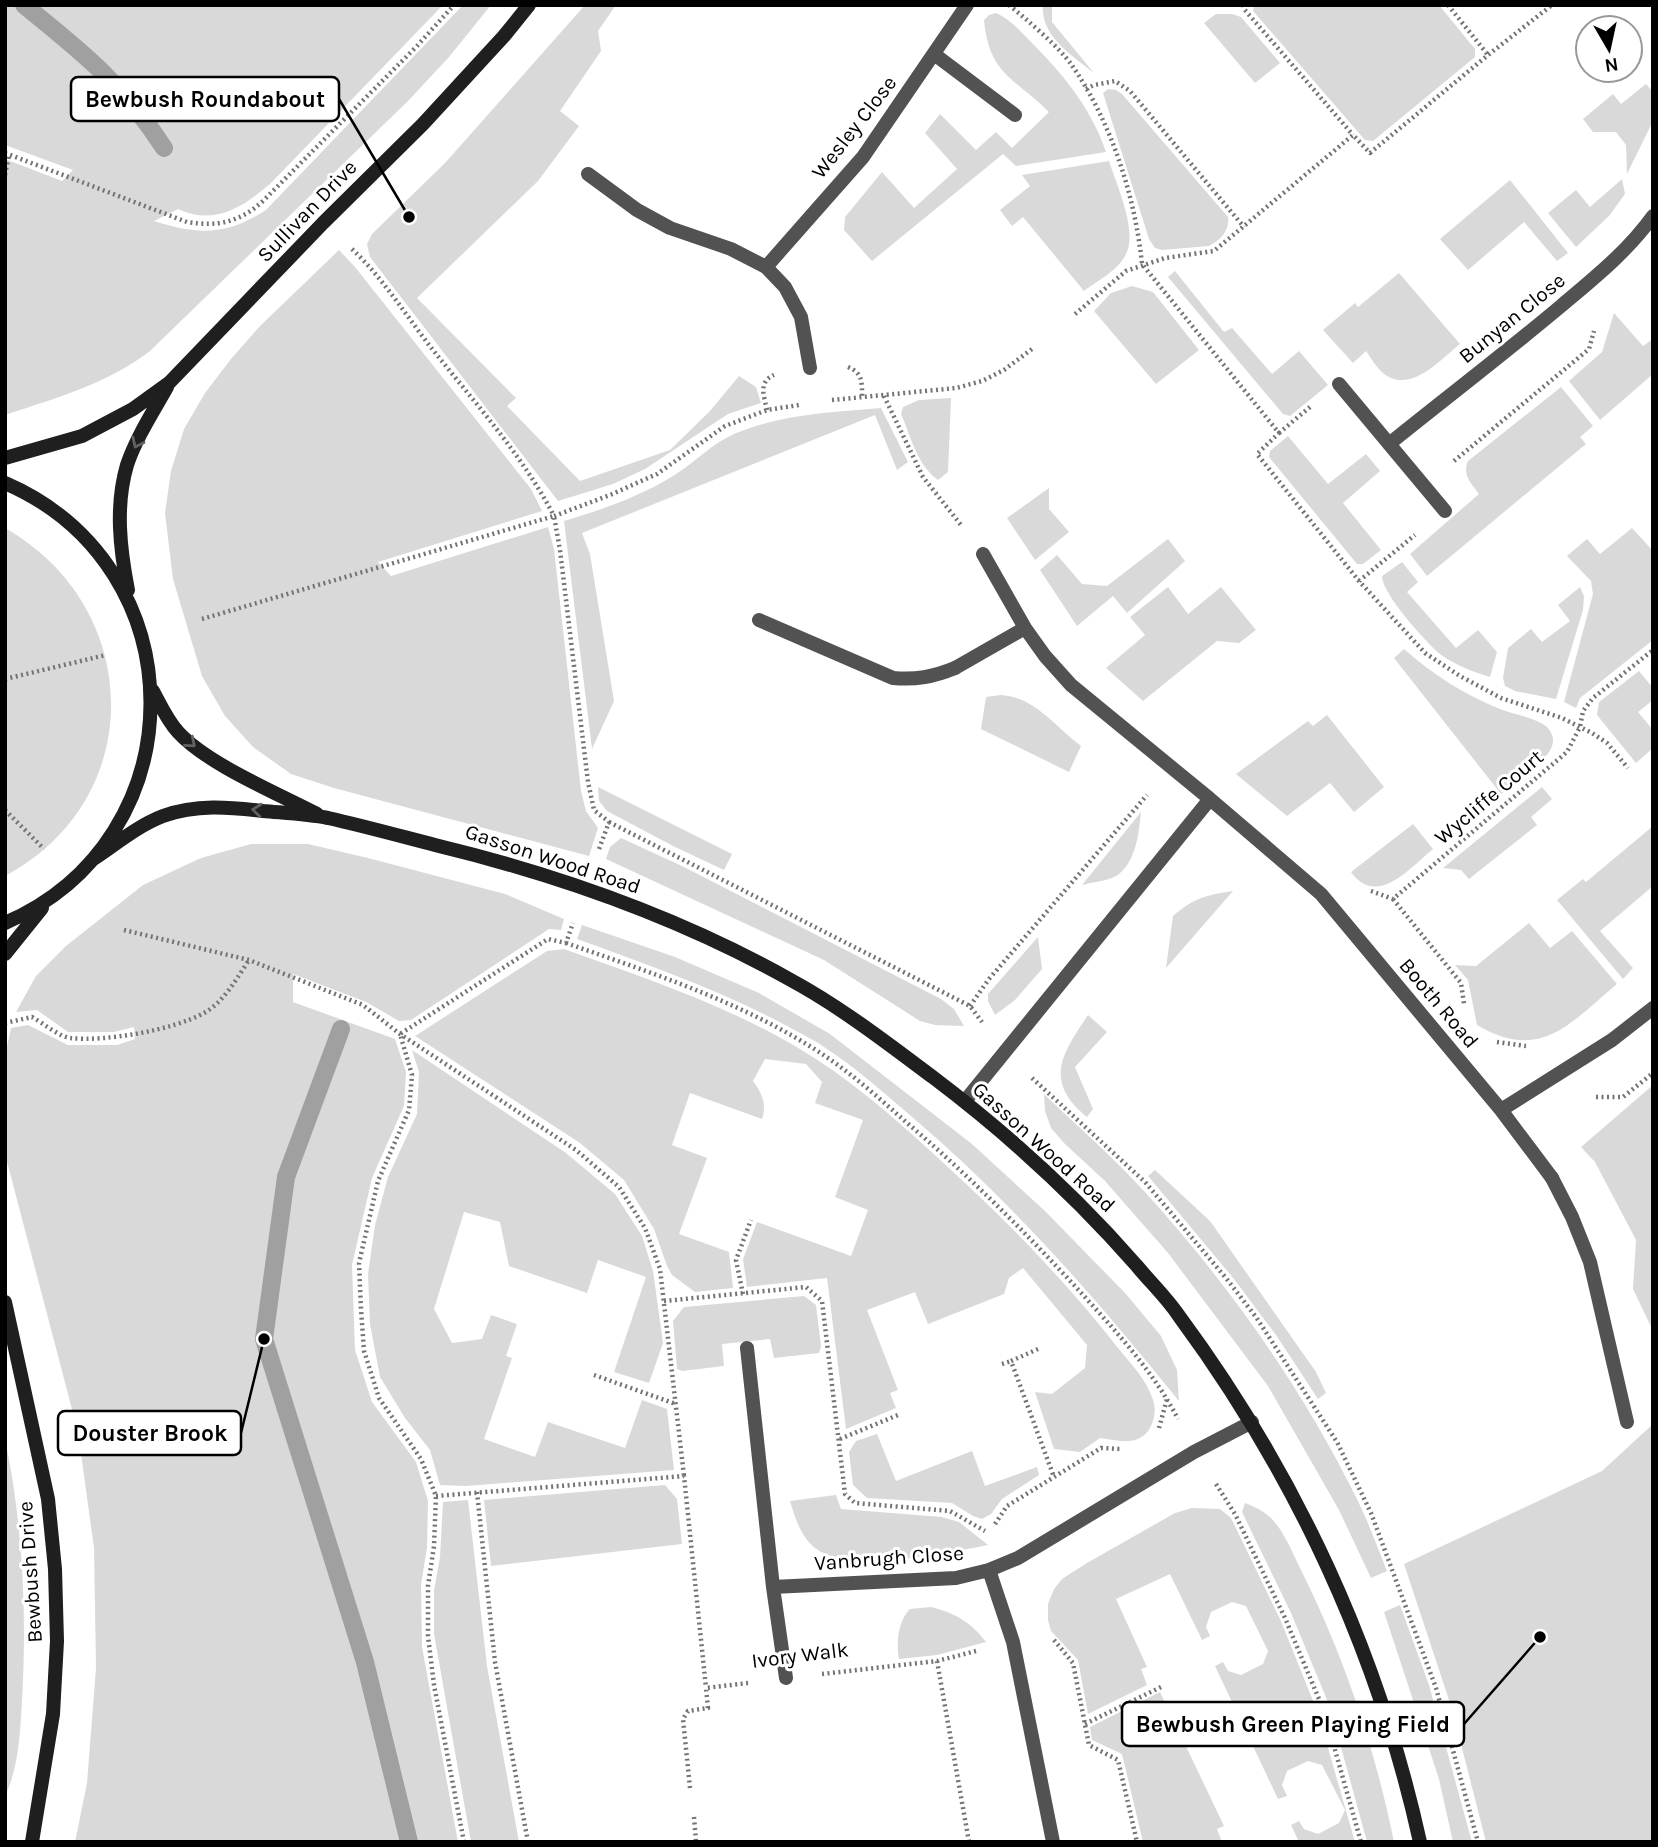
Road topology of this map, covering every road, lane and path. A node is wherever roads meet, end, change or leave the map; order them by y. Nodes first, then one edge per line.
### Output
1 (454, 5) edge
2 (529, 5) edge
3 (967, 5) edge
4 (1243, 5) edge
5 (1448, 5) edge
6 (1552, 5) edge
7 (1013, 6) edge
8 (934, 54) junction
9 (1488, 55) junction
10 (1086, 89) junction
11 (1015, 115) dead end
12 (1353, 135) junction
13 (7, 154) edge
14 (588, 174) dead end
15 (5, 175) edge
16 (1653, 216) edge
17 (323, 223) junction
18 (1244, 226) junction
19 (1142, 264) junction
20 (766, 267) junction
21 (1075, 314) dead end
22 (1597, 323) dead end
23 (1032, 349) dead end
24 (810, 368) dead end
25 (169, 383) junction
26 (1339, 384) dead end
27 (884, 396) junction
28 (824, 401) dead end
29 (811, 402) dead end
30 (1389, 444) junction
31 (5, 458) edge
32 (5, 483) edge
33 (1445, 511) junction
34 (554, 516) junction
35 (983, 554) joint
36 (1359, 581) junction
37 (130, 602) junction
38 (202, 619) dead end
39 (759, 620) dead end
40 (1025, 628) junction
41 (1653, 650) edge
42 (106, 655) dead end
43 (5, 679) edge
44 (151, 688) junction
45 (1580, 727) junction
46 (1171, 766) junction
47 (1628, 768) dead end
48 (1210, 799) junction
49 (5, 810) edge
50 (324, 818) junction
51 (44, 849) dead end
52 (92, 860) junction
53 (585, 887) junction
54 (1321, 894) junction
55 (52, 896) junction
56 (1393, 899) junction
57 (5, 923) edge
58 (124, 930) dead end
59 (566, 943) junction
60 (5, 954) edge
61 (249, 960) junction
62 (970, 1006) dead end
63 (1653, 1007) edge
64 (1465, 1016) dead end
65 (5, 1023) edge
66 (400, 1034) junction
67 (1486, 1040) dead end
68 (1653, 1073) edge
69 (1558, 1076) junction
70 (965, 1101) junction
71 (1501, 1110) junction
72 (751, 1220) dead end
73 (743, 1294) junction
74 (664, 1301) junction
75 (5, 1303) edge
76 (747, 1348) dead end
77 (1038, 1349) dead end
78 (1011, 1361) junction
79 (1002, 1364) dead end
80 (594, 1375) dead end
81 (1167, 1399) junction
82 (676, 1404) junction
83 (898, 1415) dead end
84 (1252, 1422) junction
85 (1627, 1422) dead end
86 (1155, 1433) dead end
87 (840, 1439) junction
88 (1123, 1450) dead end
89 (1194, 1452) junction
90 (684, 1476) junction
91 (1054, 1477) junction
92 (477, 1492) junction
93 (436, 1496) junction
94 (989, 1570) junction
95 (773, 1587) junction
96 (1013, 1642) junction
97 (937, 1661) junction
98 (786, 1678) junction
99 (1163, 1686) dead end
100 (706, 1688) junction
101 (1085, 1724) junction
102 (690, 1787) dead end
103 (694, 1818) dead end
104 (33, 1842) edge
105 (464, 1842) edge
106 (528, 1842) edge
107 (696, 1842) edge
108 (969, 1842) edge
109 (1053, 1842) edge
110 (1137, 1842) edge
111 (1361, 1842) edge
112 (1420, 1842) edge

1 - 13 path
2 - 17 street, Sullivan Drive
3 - 8 street, Wesley Close
4 - 12 path
5 - 9 path
6 - 9 path
7 - 10 path
8 - 11 street
8 - 20 street, Wesley Close
9 - 12 path
10 - 18 path
10 - 19 path
12 - 18 path
13 - 15 path
14 - 20 street
16 - 30 street, Bunyan Close
17 - 25 street, Sullivan Drive
17 - 34 path
18 - 19 path
19 - 21 path
19 - 36 path
20 - 24 street
22 - 33 path
23 - 27 path
25 - 31 street, Sullivan Drive
25 -> 37 street, Sullivan Drive
26 - 30 street
27 - 28 path
27 - 35 path
29 - 34 path
30 - 33 street
32 - 37 street
33 - 36 path
34 - 38 path
34 - 53 path
35 - 40 street, Booth Road
36 - 45 path
37 - 44 street
39 - 40 street
40 - 46 street, Booth Road
41 - 45 path, Wycliffe Court
42 - 43 path
44 -> 50 street, Gasson Wood Road
44 - 52 street
45 - 47 path
45 - 56 path, Wycliffe Court
46 - 48 street, Booth Road
46 - 62 path
48 - 54 street, Booth Road
48 - 70 street
49 - 51 path
50 -> 52 street, Gasson Wood Road
50 - 53 street, Gasson Wood Road
52 - 55 street
53 - 59 path
53 - 70 street, Gasson Wood Road
54 - 56 path
54 - 71 street, Booth Road
55 - 57 street
55 - 60 street
56 - 64 path
58 - 61 path
59 - 66 path
59 - 81 path
61 - 65 path
61 - 66 path
63 - 69 street
66 - 74 path
66 - 93 path
67 - 69 path
68 - 69 path
69 - 71 street
70 - 84 street, Gasson Wood Road
71 - 85 street, Booth Road
72 - 73 path
73 - 74 path
73 - 87 path
74 - 82 path
75 - 104 street, Bewbush Drive
76 - 95 street
77 - 78 path
78 - 79 path
78 - 91 path
80 - 82 path
81 - 86 path
81 - 89 path
82 - 90 path
83 - 87 path
84 - 89 street, Vanbrugh Close
84 - 112 street, Gasson Wood Road
87 - 91 path
88 - 91 path
89 - 94 street, Vanbrugh Close
89 - 111 path
90 - 92 path
90 - 100 path
92 - 93 path
92 - 106 path
93 - 105 path
94 - 95 street, Vanbrugh Close
94 - 96 street
95 - 98 street
96 - 97 path, Ivory Walk
96 - 101 path, Ivory Walk
96 - 109 street
97 - 98 path, Ivory Walk
97 - 108 path
98 - 100 path, Ivory Walk
99 - 101 path
100 - 102 path
101 - 110 path, Ivory Walk
103 - 107 path

